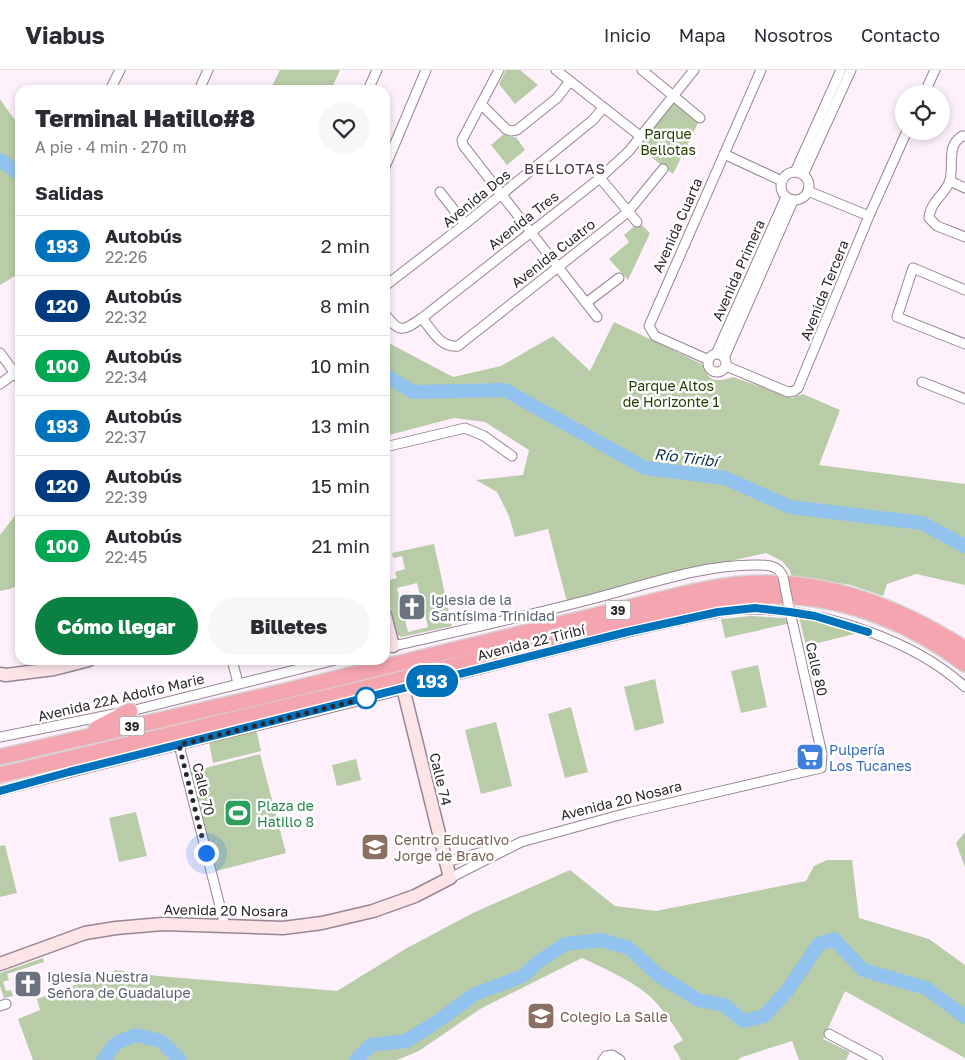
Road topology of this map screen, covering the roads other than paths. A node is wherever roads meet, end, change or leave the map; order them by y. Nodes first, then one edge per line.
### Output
1 (120, 70) edge
2 (208, 70) edge
3 (376, 70) edge
4 (426, 70) edge
5 (499, 70) edge
6 (556, 70) edge
7 (642, 70) edge
8 (694, 70) edge
9 (760, 70) edge
10 (841, 70) edge
11 (851, 70) edge
12 (934, 70) edge
13 (570, 81) junction
14 (112, 85) edge
15 (201, 85) edge
16 (370, 85) edge
17 (928, 85) edge
18 (674, 96) junction
19 (482, 105) junction
20 (603, 108) junction
21 (700, 118) dead end
22 (640, 136) junction
23 (961, 138) edge
24 (903, 140) edge
25 (724, 154) junction
26 (390, 155) edge
27 (663, 169) dead end
28 (799, 174) junction
29 (600, 178) junction
30 (782, 181) junction
31 (950, 181) junction
32 (965, 188) edge
33 (808, 191) junction
34 (440, 192) dead end
35 (501, 195) junction
36 (789, 199) junction
37 (628, 212) junction
38 (869, 216) junction
39 (638, 222) dead end
40 (465, 224) junction
41 (530, 233) junction
42 (965, 237) edge
43 (558, 268) junction
44 (619, 278) dead end
45 (390, 282) edge
46 (965, 290) edge
47 (586, 303) junction
48 (597, 317) dead end
49 (422, 318) junction
50 (390, 320) edge
51 (965, 344) edge
52 (0, 353) edge
53 (719, 360) junction
54 (15, 372) edge
55 (15, 377) edge
56 (922, 382) dead end
57 (0, 384) edge
58 (965, 399) edge
59 (390, 446) edge
60 (512, 456) dead end
61 (790, 612) junction
62 (390, 647) edge
63 (965, 649) edge
64 (965, 664) edge
65 (69, 665) edge
66 (233, 665) edge
67 (314, 665) edge
68 (0, 674) edge
69 (238, 683) junction
70 (396, 685) junction
71 (965, 687) edge
72 (130, 711) junction
73 (0, 737) edge
74 (75, 740) junction
75 (179, 745) junction
76 (0, 757) edge
77 (821, 768) joint
78 (0, 775) edge
79 (0, 791) edge
80 (521, 842) junction
81 (446, 862) junction
82 (450, 878) junction
83 (225, 926) junction
84 (0, 964) edge
85 (829, 1034) dead end
86 (603, 1060) edge
87 (620, 1060) edge
88 (878, 1060) edge

1 - 14 street
2 - 15 street
3 - 16 street
4 - 26 street
5 - 19 street
6 - 13 street
7 - 18 street
8 - 18 street, Avenida Tres
9 - 25 street, Avenida Cuarta
10 - 28 street
11 - 28 street
12 - 17 street
13 - 19 street
13 - 20 street
18 - 21 street
18 - 22 street, Avenida Tres
19 - 35 street
20 - 22 street
20 - 35 street, Avenida Dos
22 - 29 street, Avenida Tres
23 - 31 street
24 - 38 street, Avenida Tercera
25 - 30 street
25 - 53 street, Avenida Cuarta
27 - 37 street, Avenida Cuatro
28 - 30 street
28 - 33 street
29 - 37 street
29 - 41 street, Avenida Tres
30 - 36 street
31 - 32 street
31 - 42 street
33 - 36 street
33 - 38 street
34 - 40 street
35 - 40 street, Avenida Dos
35 - 41 street
36 - 53 street, Avenida Primera
37 - 39 street
37 - 43 street, Avenida Cuatro
38 - 53 street, Avenida Tercera
40 - 45 street, Avenida Dos
41 - 43 street
41 - 49 street, Avenida Tres
43 - 47 street
43 - 49 street, Avenida Cuatro
44 - 47 street
46 - 51 street
47 - 48 street
49 - 50 street, Avenida Tres
52 - 54 street
55 - 57 street
56 - 58 street
59 - 60 street
61 - 62 street, Calle 80, bridge
61 - 70 street, Avenida 22 Tiribí
61 - 71 street, Avenida 22 Tiribí
61 - 77 street, Calle 80
63 - 74 highway, 39
64 - 70 highway, 39
65 - 68 street
66 - 69 street
67 - 69 street, Avenida 22A Adolfo Marie
69 - 72 street, Avenida 22A Adolfo Marie
70 - 75 street, Avenida 22 Tiribí
70 - 78 highway, 39
70 - 81 street, Calle 74
72 - 73 street, Avenida 22A Adolfo Marie
72 - 74 highway
74 - 76 highway, 39
75 - 79 street, Avenida 22 Tiribí
75 - 83 street, Calle 70
77 - 80 street, Avenida 20 Nosara
80 - 81 street
80 - 82 street, Avenida 20 Nosara
81 - 82 street, Calle 74
82 - 83 street, Avenida 20 Nosara
83 - 84 street, Avenida 20 Nosara
85 - 88 street
86 - 87 street

